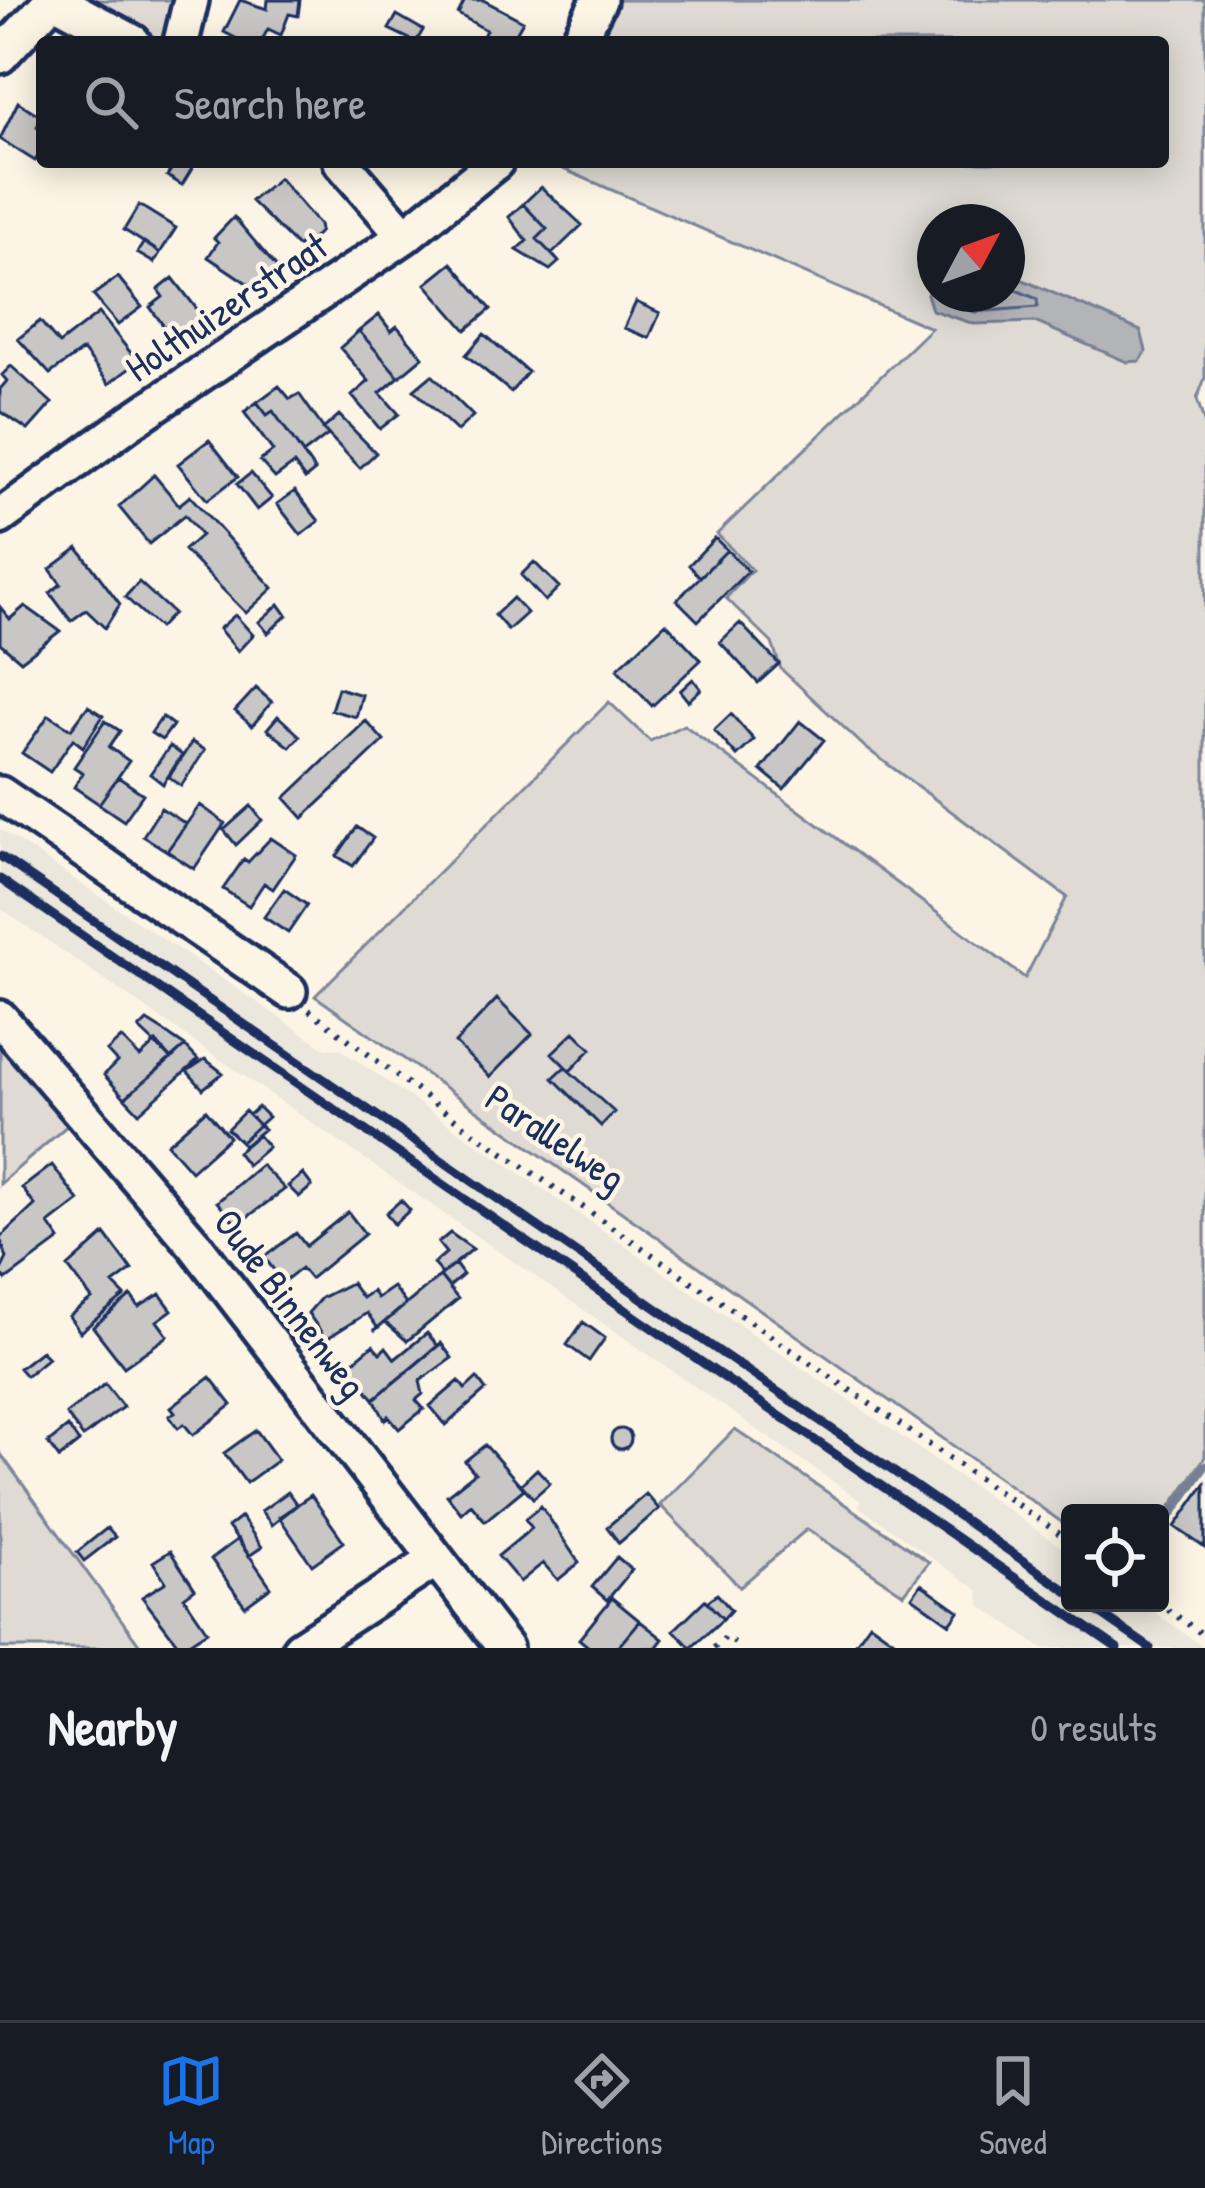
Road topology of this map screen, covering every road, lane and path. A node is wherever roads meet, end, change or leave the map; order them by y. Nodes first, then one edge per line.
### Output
1 (54, 0) edge
2 (190, 0) edge
3 (599, 0) edge
4 (123, 36) edge
5 (182, 36) edge
6 (581, 36) edge
7 (0, 56) edge
8 (346, 168) edge
9 (489, 168) edge
10 (405, 236) junction
11 (0, 517) edge
12 (0, 794) edge
13 (289, 991) joint
14 (0, 1018) edge
15 (1061, 1535) edge
16 (434, 1561) junction
17 (1169, 1611) edge
18 (1205, 1636) edge
19 (300, 1648) edge
20 (505, 1648) edge
21 (714, 1648) edge
22 (742, 1648) edge

1 - 4 street
1 - 7 street
2 - 5 street
3 - 6 street
8 - 10 street
9 - 10 street, Holthuizerstraat
10 - 11 street, Holthuizerstraat
12 - 13 street
13 - 15 path, Parallelweg
14 - 16 street, Oude Binnenweg
16 - 19 street
16 - 20 street, Oude Binnenweg
17 - 18 path
21 - 22 path

